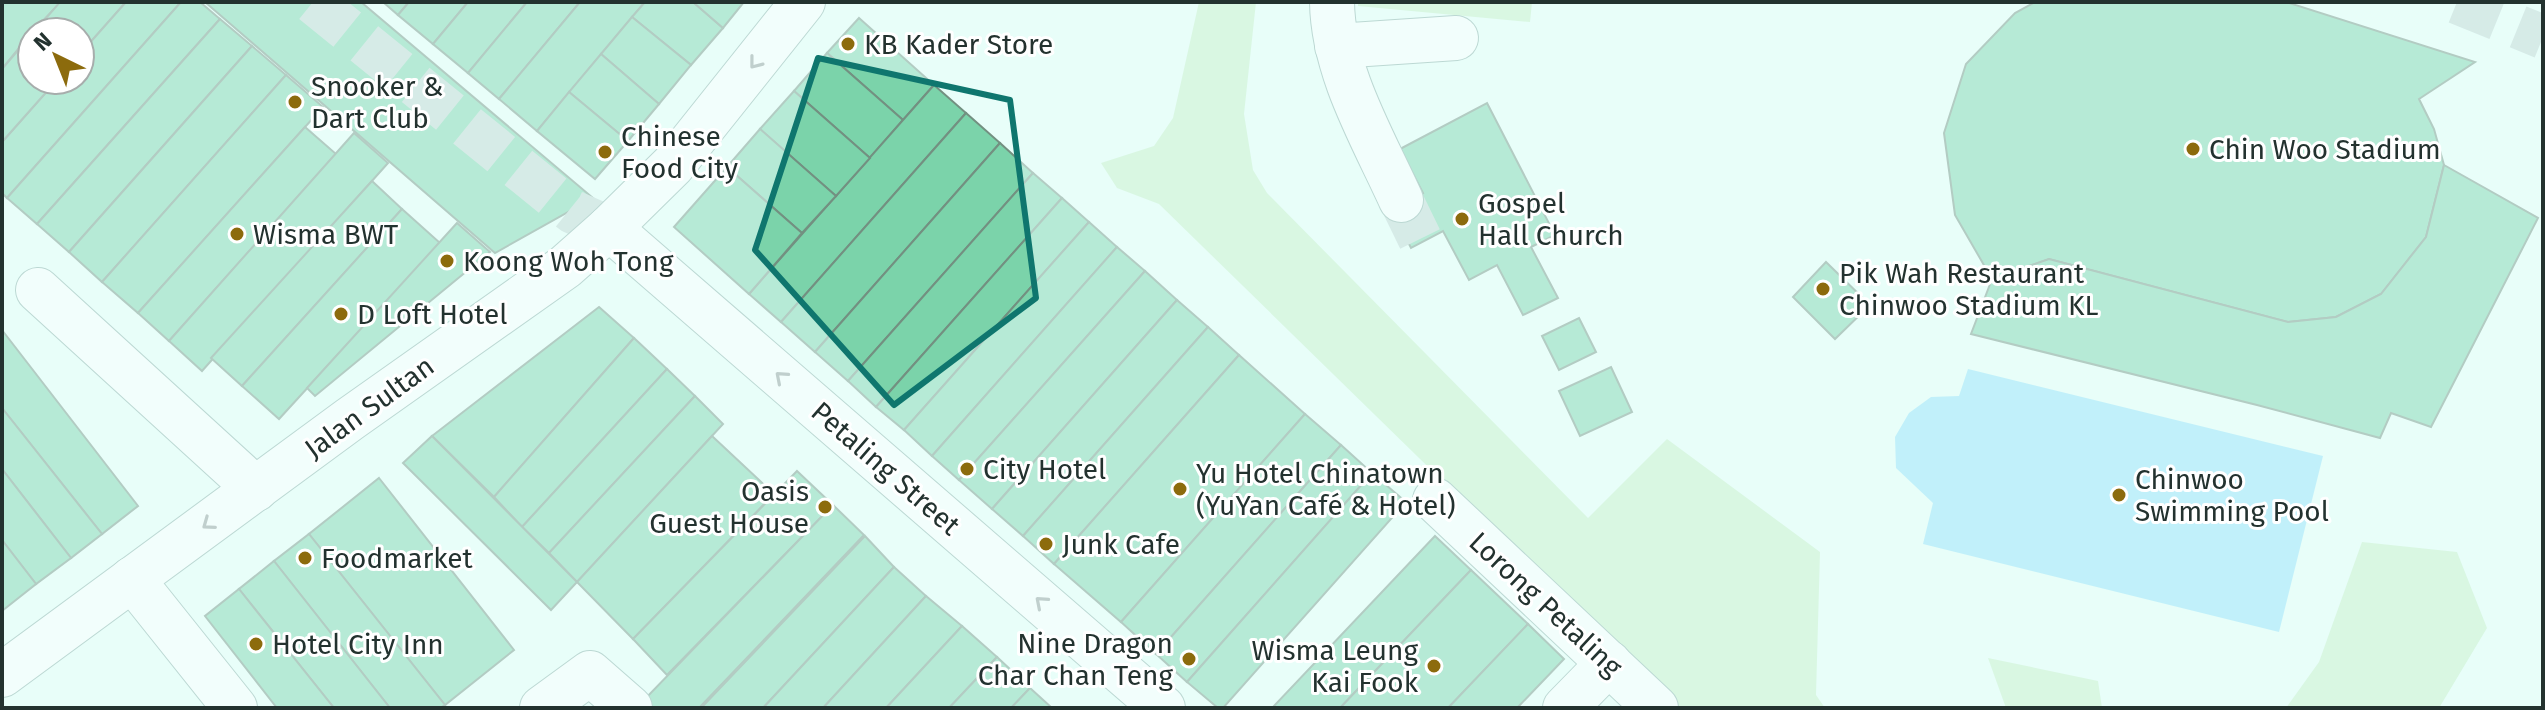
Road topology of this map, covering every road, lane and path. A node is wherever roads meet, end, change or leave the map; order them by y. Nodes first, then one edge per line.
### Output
1 (803, 2) edge
2 (1332, 2) edge
3 (1456, 38) dead end
4 (1337, 46) junction
5 (1401, 200) tunnel mouth
6 (609, 228) junction
7 (38, 290) dead end
8 (256, 489) junction
9 (1435, 500) dead end
10 (132, 579) junction
11 (1609, 663) junction
12 (2, 675) edge
13 (235, 708) edge
14 (542, 708) edge
15 (630, 708) edge
16 (1163, 708) edge
17 (1565, 708) edge
18 (1656, 708) edge

1 -> 6 street, Jalan Sultan
2 - 4 street
3 - 4 street
4 - 5 street
6 - 8 street, Jalan Sultan
16 -> 6 street, Petaling Street
7 - 8 street
8 -> 10 street, Jalan Sultan
9 - 11 street, Lorong Petaling
10 - 12 street, Jalan Sultan
10 - 13 street
11 - 17 street
11 - 18 street, Lorong Petaling
14 - 15 street

